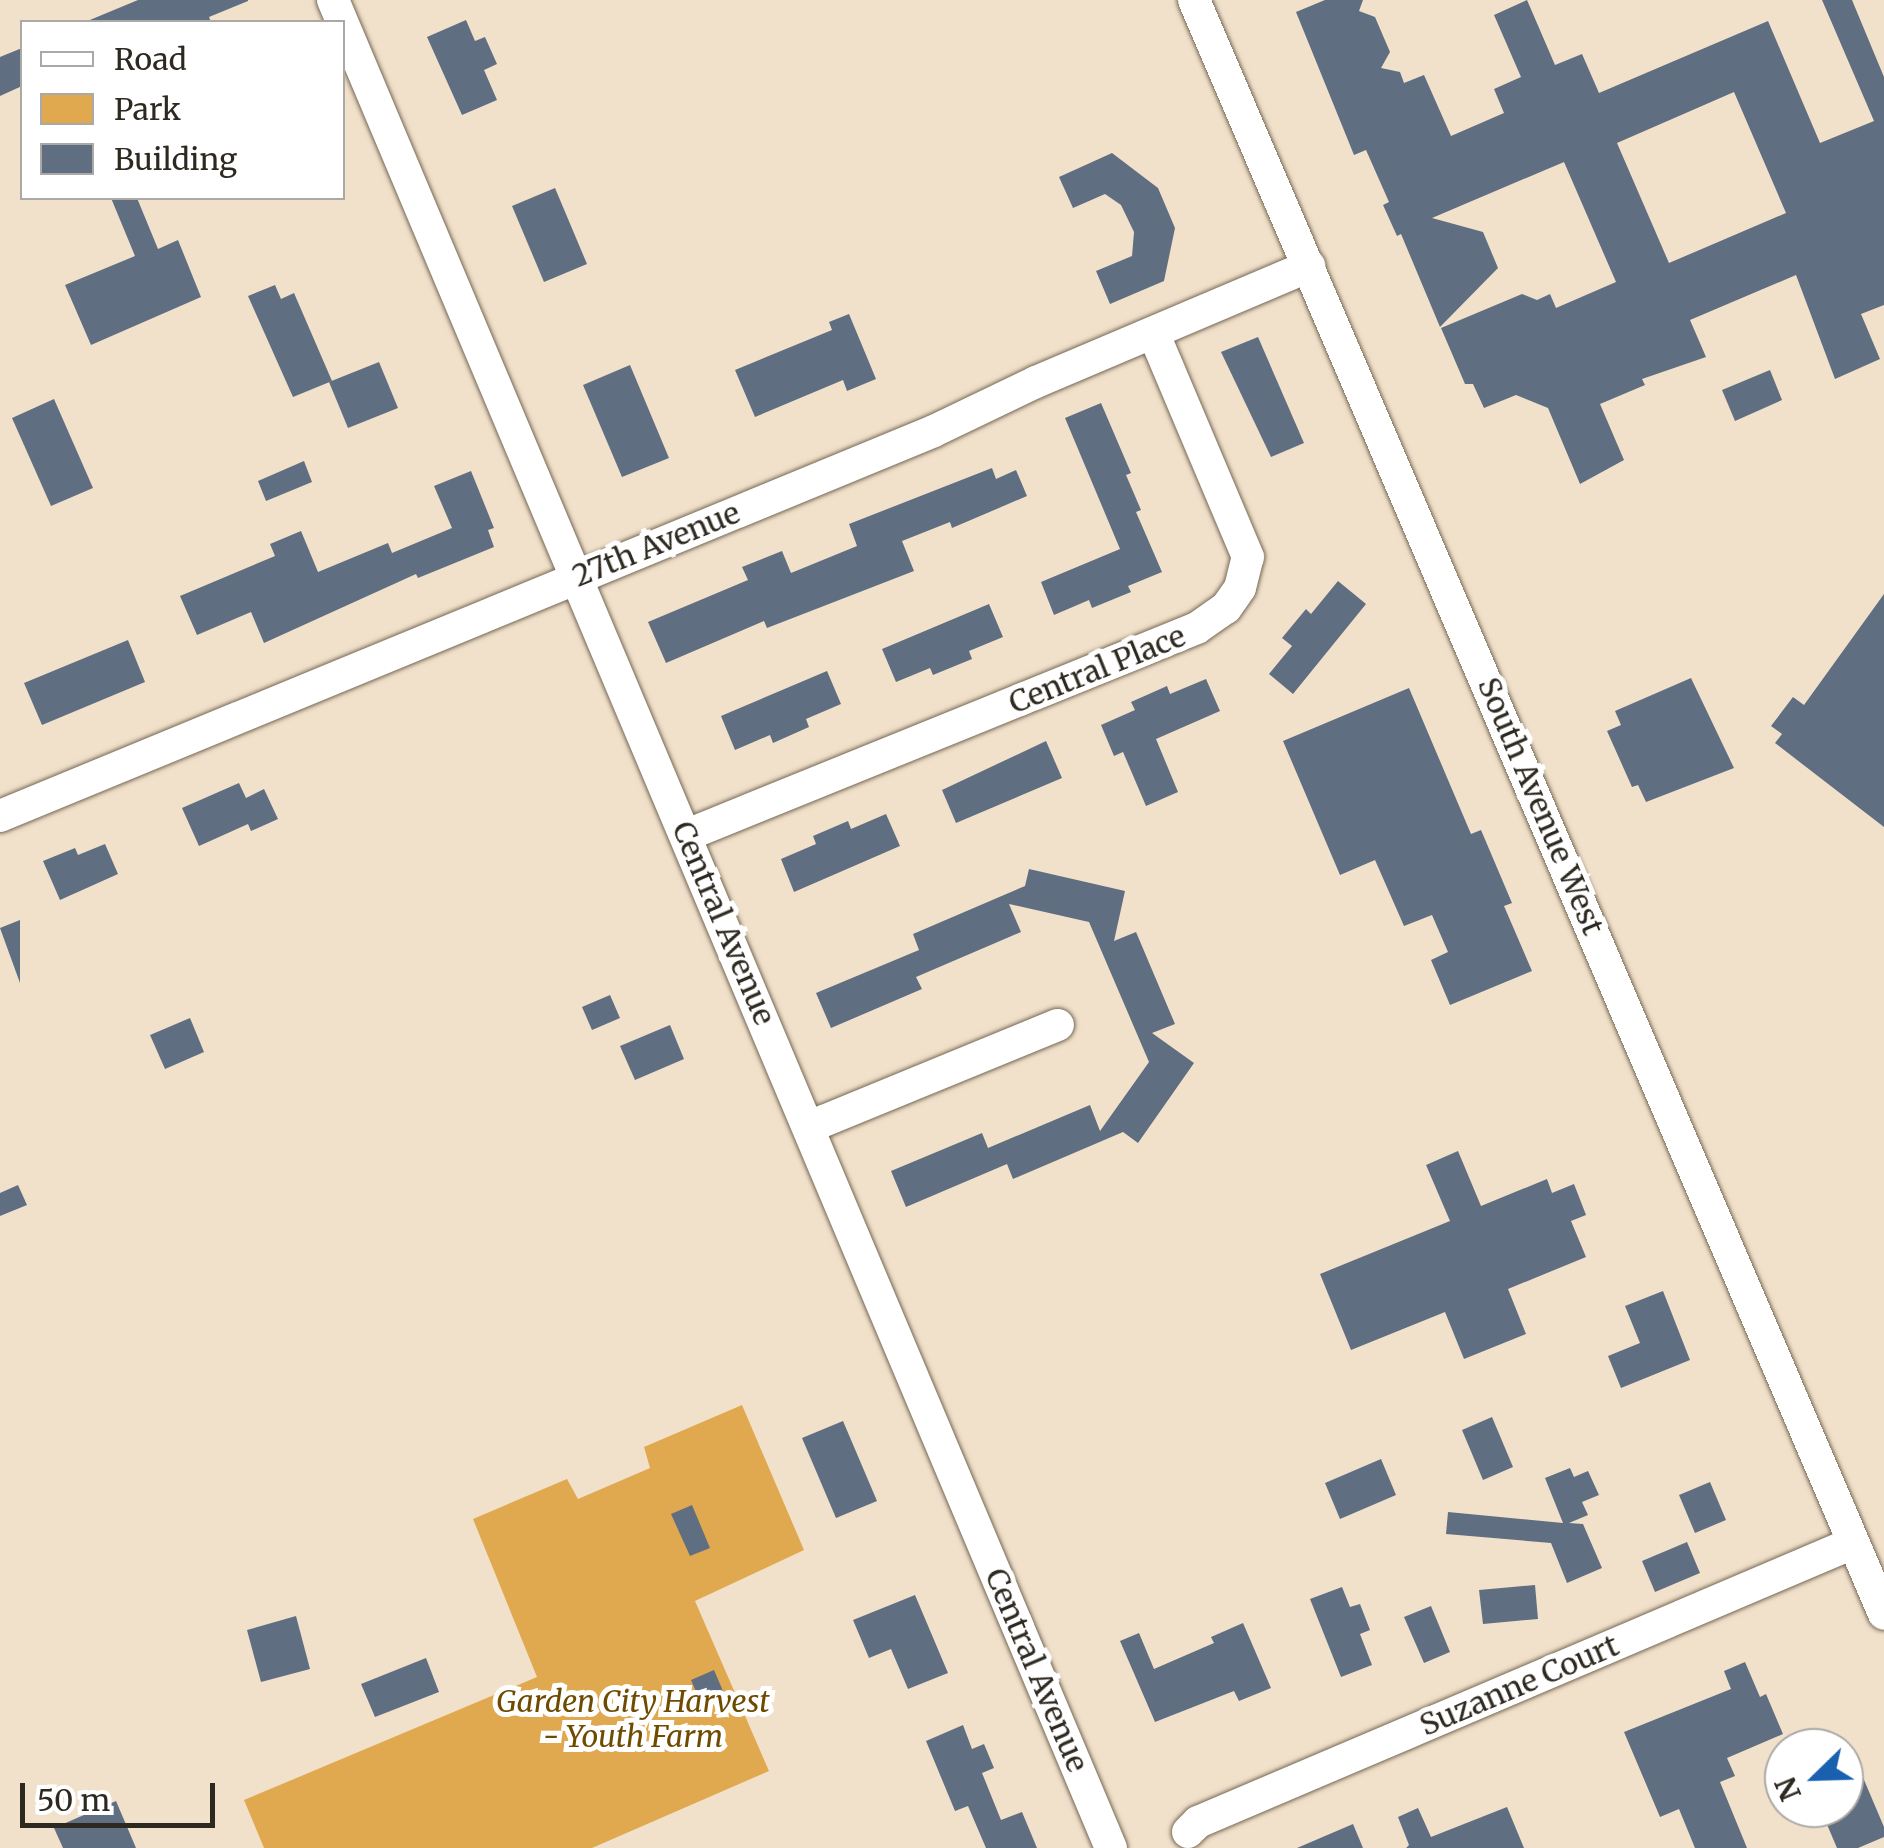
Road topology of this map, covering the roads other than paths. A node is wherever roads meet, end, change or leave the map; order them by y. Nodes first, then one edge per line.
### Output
1 (1194, 0) edge
2 (345, 28) edge
3 (1309, 266) junction
4 (1154, 334) junction
5 (577, 576) junction
6 (0, 816) edge
7 (687, 835) junction
8 (1058, 1026) dead end
9 (810, 1127) junction
10 (1854, 1543) junction
11 (1884, 1614) edge
12 (1188, 1832) dead end
13 (1111, 1848) edge

1 - 3 street, South Avenue West
2 - 5 street, Central Avenue
3 - 4 street, 27th Avenue
3 - 10 street, South Avenue West
4 - 5 street, 27th Avenue
4 - 7 street, Central Place
5 - 6 street, 27th Avenue
5 - 7 street, Central Avenue
7 - 9 street, Central Avenue
8 - 9 street
9 - 13 street, Central Avenue
10 - 11 street, South Avenue West
10 - 12 street, Suzanne Court

